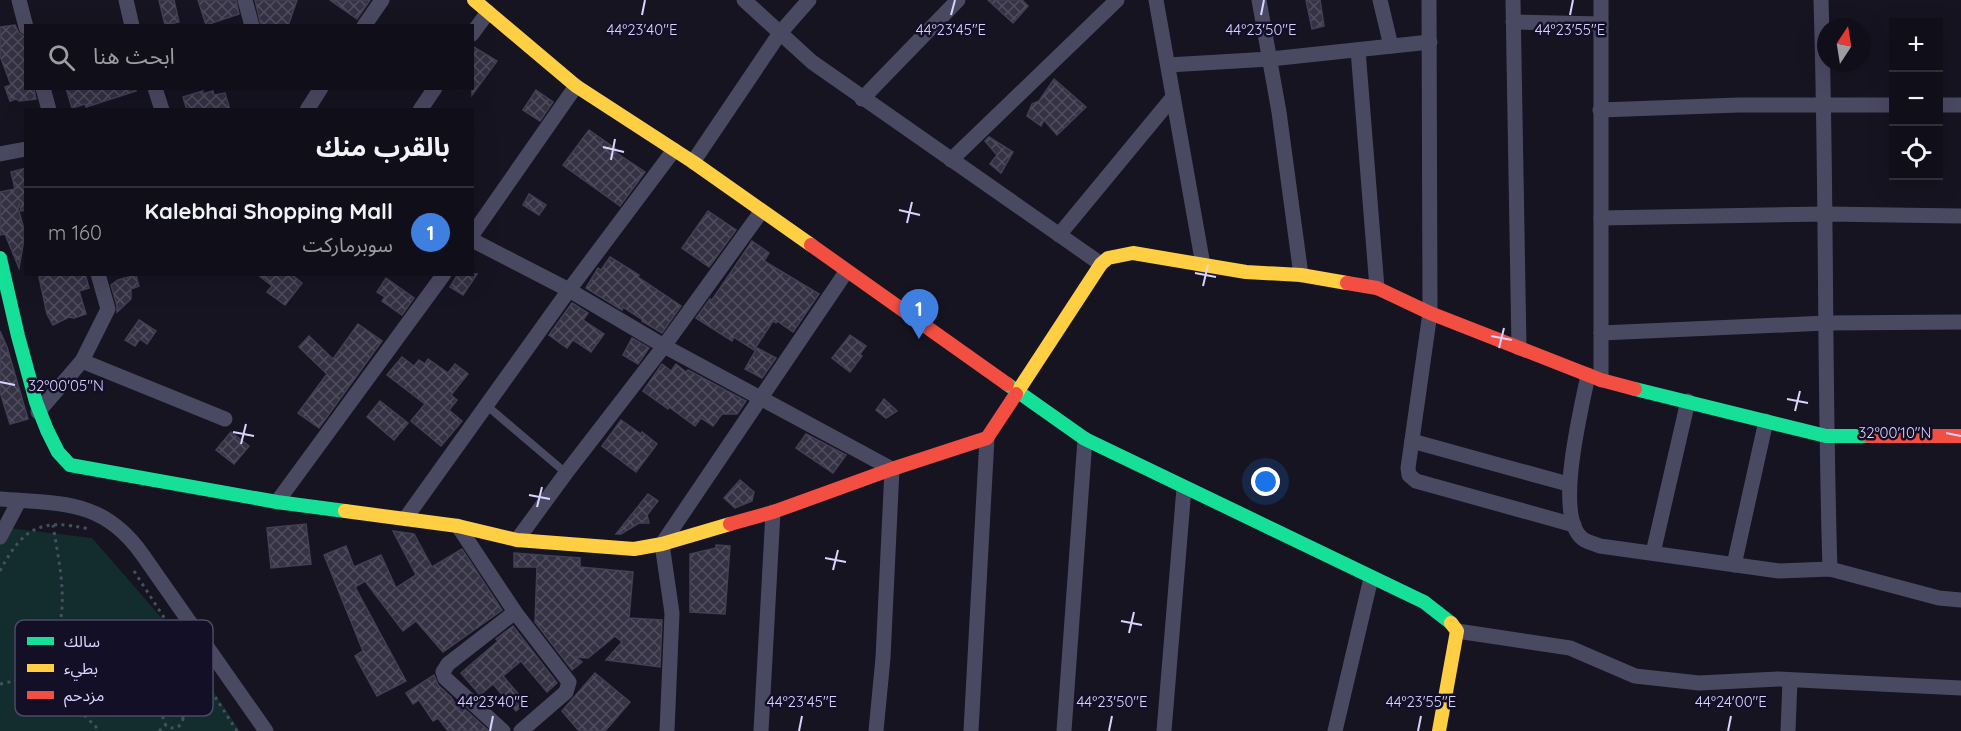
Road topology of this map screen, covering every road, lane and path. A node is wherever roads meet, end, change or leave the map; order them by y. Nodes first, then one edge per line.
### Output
1 (18, 0) edge
2 (126, 0) edge
3 (245, 0) edge
4 (382, 0) edge
5 (474, 0) edge
6 (744, 0) edge
7 (809, 0) edge
8 (958, 0) edge
9 (1117, 0) edge
10 (1156, 0) edge
11 (1259, 0) edge
12 (1380, 0) edge
13 (1429, 0) edge
14 (1513, 0) edge
15 (1601, 0) edge
16 (1821, 0) edge
17 (488, 12) junction
18 (1513, 22) junction
19 (25, 24) edge
20 (132, 24) edge
21 (251, 24) edge
22 (365, 24) edge
23 (1601, 24) junction
24 (474, 31) edge
25 (780, 33) junction
26 (1430, 42) junction
27 (1390, 46) junction
28 (1358, 50) junction
29 (1270, 59) junction
30 (1168, 64) junction
31 (576, 86) junction
32 (44, 90) edge
33 (156, 90) edge
34 (320, 90) edge
35 (434, 90) edge
36 (1173, 97) junction
37 (862, 99) junction
38 (1824, 105) junction
39 (1889, 105) edge
40 (1943, 105) edge
41 (1961, 105) edge
42 (48, 108) edge
43 (161, 108) edge
44 (308, 108) edge
45 (421, 108) edge
46 (1600, 110) junction
47 (24, 149) edge
48 (674, 150) junction
49 (0, 154) edge
50 (951, 160) junction
51 (693, 162) junction
52 (761, 212) junction
53 (1825, 214) junction
54 (1961, 216) edge
55 (1601, 218) junction
56 (474, 232) edge
57 (1059, 235) junction
58 (474, 241) edge
59 (0, 258) edge
60 (1101, 264) junction
61 (1203, 265) junction
62 (846, 272) junction
63 (1300, 274) junction
64 (99, 276) edge
65 (443, 276) edge
66 (1377, 288) junction
67 (569, 290) junction
68 (1430, 313) junction
69 (1961, 322) edge
70 (1826, 323) junction
71 (1601, 333) junction
72 (664, 345) junction
73 (1519, 348) junction
74 (82, 361) junction
75 (1594, 377) junction
76 (1017, 392) junction
77 (761, 398) junction
78 (1688, 401) junction
79 (486, 405) junction
80 (39, 412) junction
81 (225, 419) dead end
82 (1766, 421) junction
83 (1826, 436) junction
84 (1961, 436) edge
85 (987, 438) junction
86 (1085, 439) junction
87 (1412, 441) junction
88 (892, 469) junction
89 (566, 473) junction
90 (1568, 484) junction
91 (1184, 488) junction
92 (0, 499) edge
93 (19, 501) junction
94 (277, 502) junction
95 (773, 512) junction
96 (405, 519) junction
97 (53, 525) junction
98 (1574, 525) junction
99 (458, 526) junction
100 (96, 530) dead end
101 (0, 537) edge
102 (518, 540) junction
103 (662, 544) junction
104 (1653, 553) junction
105 (1734, 565) junction
106 (131, 567) dead end
107 (1830, 569) junction
108 (0, 571) edge
109 (1371, 578) junction
110 (1961, 600) edge
111 (516, 612) junction
112 (60, 620) edge
113 (163, 620) edge
114 (188, 620) edge
115 (1457, 631) junction
116 (213, 655) edge
117 (15, 680) edge
118 (1790, 680) junction
119 (0, 684) edge
120 (1961, 688) edge
121 (213, 696) edge
122 (85, 716) edge
123 (163, 716) edge
124 (183, 716) edge
125 (166, 725) junction
126 (100, 731) edge
127 (159, 731) edge
128 (237, 731) edge
129 (266, 731) edge
130 (502, 731) edge
131 (521, 731) edge
132 (667, 731) edge
133 (761, 731) edge
134 (876, 731) edge
135 (971, 731) edge
136 (1064, 731) edge
137 (1164, 731) edge
138 (1335, 731) edge
139 (1439, 731) edge
140 (1788, 731) edge

1 - 19 street
2 - 20 street
3 - 21 street
4 - 22 street
5 - 17 street
6 - 25 street
7 - 25 street
8 - 37 street
9 - 50 street
10 - 30 street
11 - 29 street
12 - 27 street
13 - 26 street
14 - 18 street
15 - 23 street
16 - 38 street
17 - 24 street
17 - 31 street
18 - 23 street
18 - 73 street
23 - 46 street
25 - 37 street
25 - 51 street
26 - 27 street
26 - 68 street
27 - 28 street
28 - 29 street
28 - 66 street
29 - 30 street
29 - 63 street
30 - 36 street
31 - 48 street
31 - 56 street
32 - 42 street
33 - 43 street
34 - 44 street
35 - 45 street
36 - 57 street
36 - 61 street
37 - 50 street
38 - 39 street
38 - 46 street
38 - 53 street
40 - 41 street
46 - 55 street
47 - 49 street
48 - 51 street
48 - 67 street
50 - 57 street
51 - 52 street
52 - 62 street
52 - 72 street
53 - 54 street
53 - 55 street
53 - 70 street
55 - 71 street
57 - 60 street
58 - 67 street
59 - 80 street
60 - 61 street
60 - 76 street
61 - 63 street
62 - 76 street
62 - 77 street
63 - 66 street
64 - 74 street
65 - 94 street
66 - 68 street
67 - 72 street
67 - 79 street
68 - 73 street
68 - 87 street
69 - 70 street
70 - 71 street
70 - 83 street
71 - 75 street
72 - 77 street
72 - 89 street
73 - 75 street
74 - 80 street
74 - 81 street
75 - 78 street
75 - 90 street
76 - 85 street
76 - 86 street
77 - 88 street
77 - 103 street
78 - 82 street
78 - 104 street
79 - 89 lane
79 - 96 street
80 - 94 street
82 - 83 street
82 - 105 street
83 - 84 street
83 - 107 street
85 - 88 street
85 - 135 street
86 - 91 street
86 - 136 street
87 - 90 street
87 - 98 street
88 - 95 street
88 - 134 street
89 - 102 street
90 - 98 street
91 - 109 street
91 - 137 street
92 - 93 street
93 - 101 street
93 - 114 street
94 - 96 street
95 - 103 street
95 - 133 street
96 - 99 street
97 - 100 path
97 - 108 path
97 - 112 path
98 - 104 street
99 - 102 street
99 - 111 street
102 - 103 street
103 - 132 street
104 - 105 street
105 - 107 street
106 - 113 path
107 - 110 street
109 - 115 street
109 - 138 street
111 - 130 street
111 - 131 street
115 - 118 street
115 - 139 street
116 - 129 street
117 - 119 path
118 - 120 street
118 - 140 street
121 - 128 path
122 - 126 path
123 - 125 path
124 - 125 path
125 - 127 path

